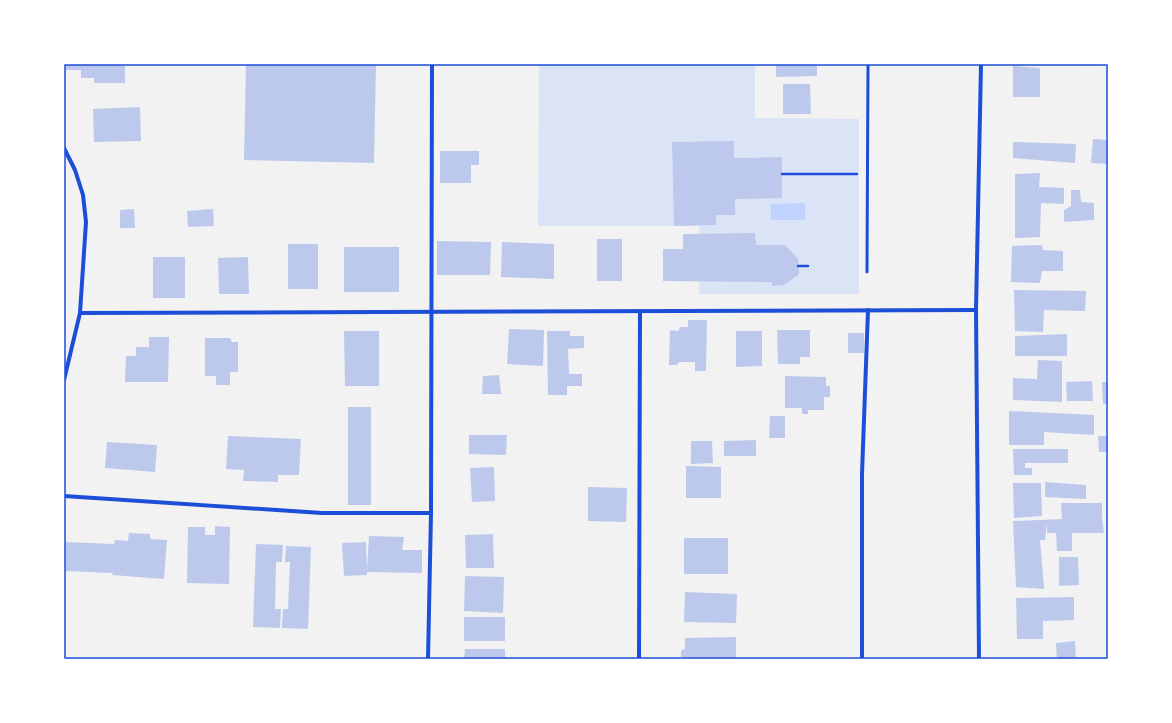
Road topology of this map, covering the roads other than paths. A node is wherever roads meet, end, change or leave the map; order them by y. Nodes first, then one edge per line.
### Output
1 (432, 64) edge
2 (868, 64) edge
3 (981, 64) edge
4 (64, 148) edge
5 (867, 272) dead end
6 (868, 310) junction
7 (976, 310) junction
8 (640, 311) junction
9 (431, 312) junction
10 (80, 313) junction
11 (64, 380) edge
12 (64, 496) edge
13 (431, 514) junction
14 (428, 659) edge
15 (639, 659) edge
16 (862, 659) edge
17 (979, 659) edge

1 - 9 street
2 - 5 lane
3 - 7 street
4 - 10 street
6 - 7 street
6 - 8 street
6 - 16 street
7 - 17 street
8 - 9 street
8 - 15 street
9 - 10 street
9 - 13 street
10 - 11 street
12 - 13 street
13 - 14 street

